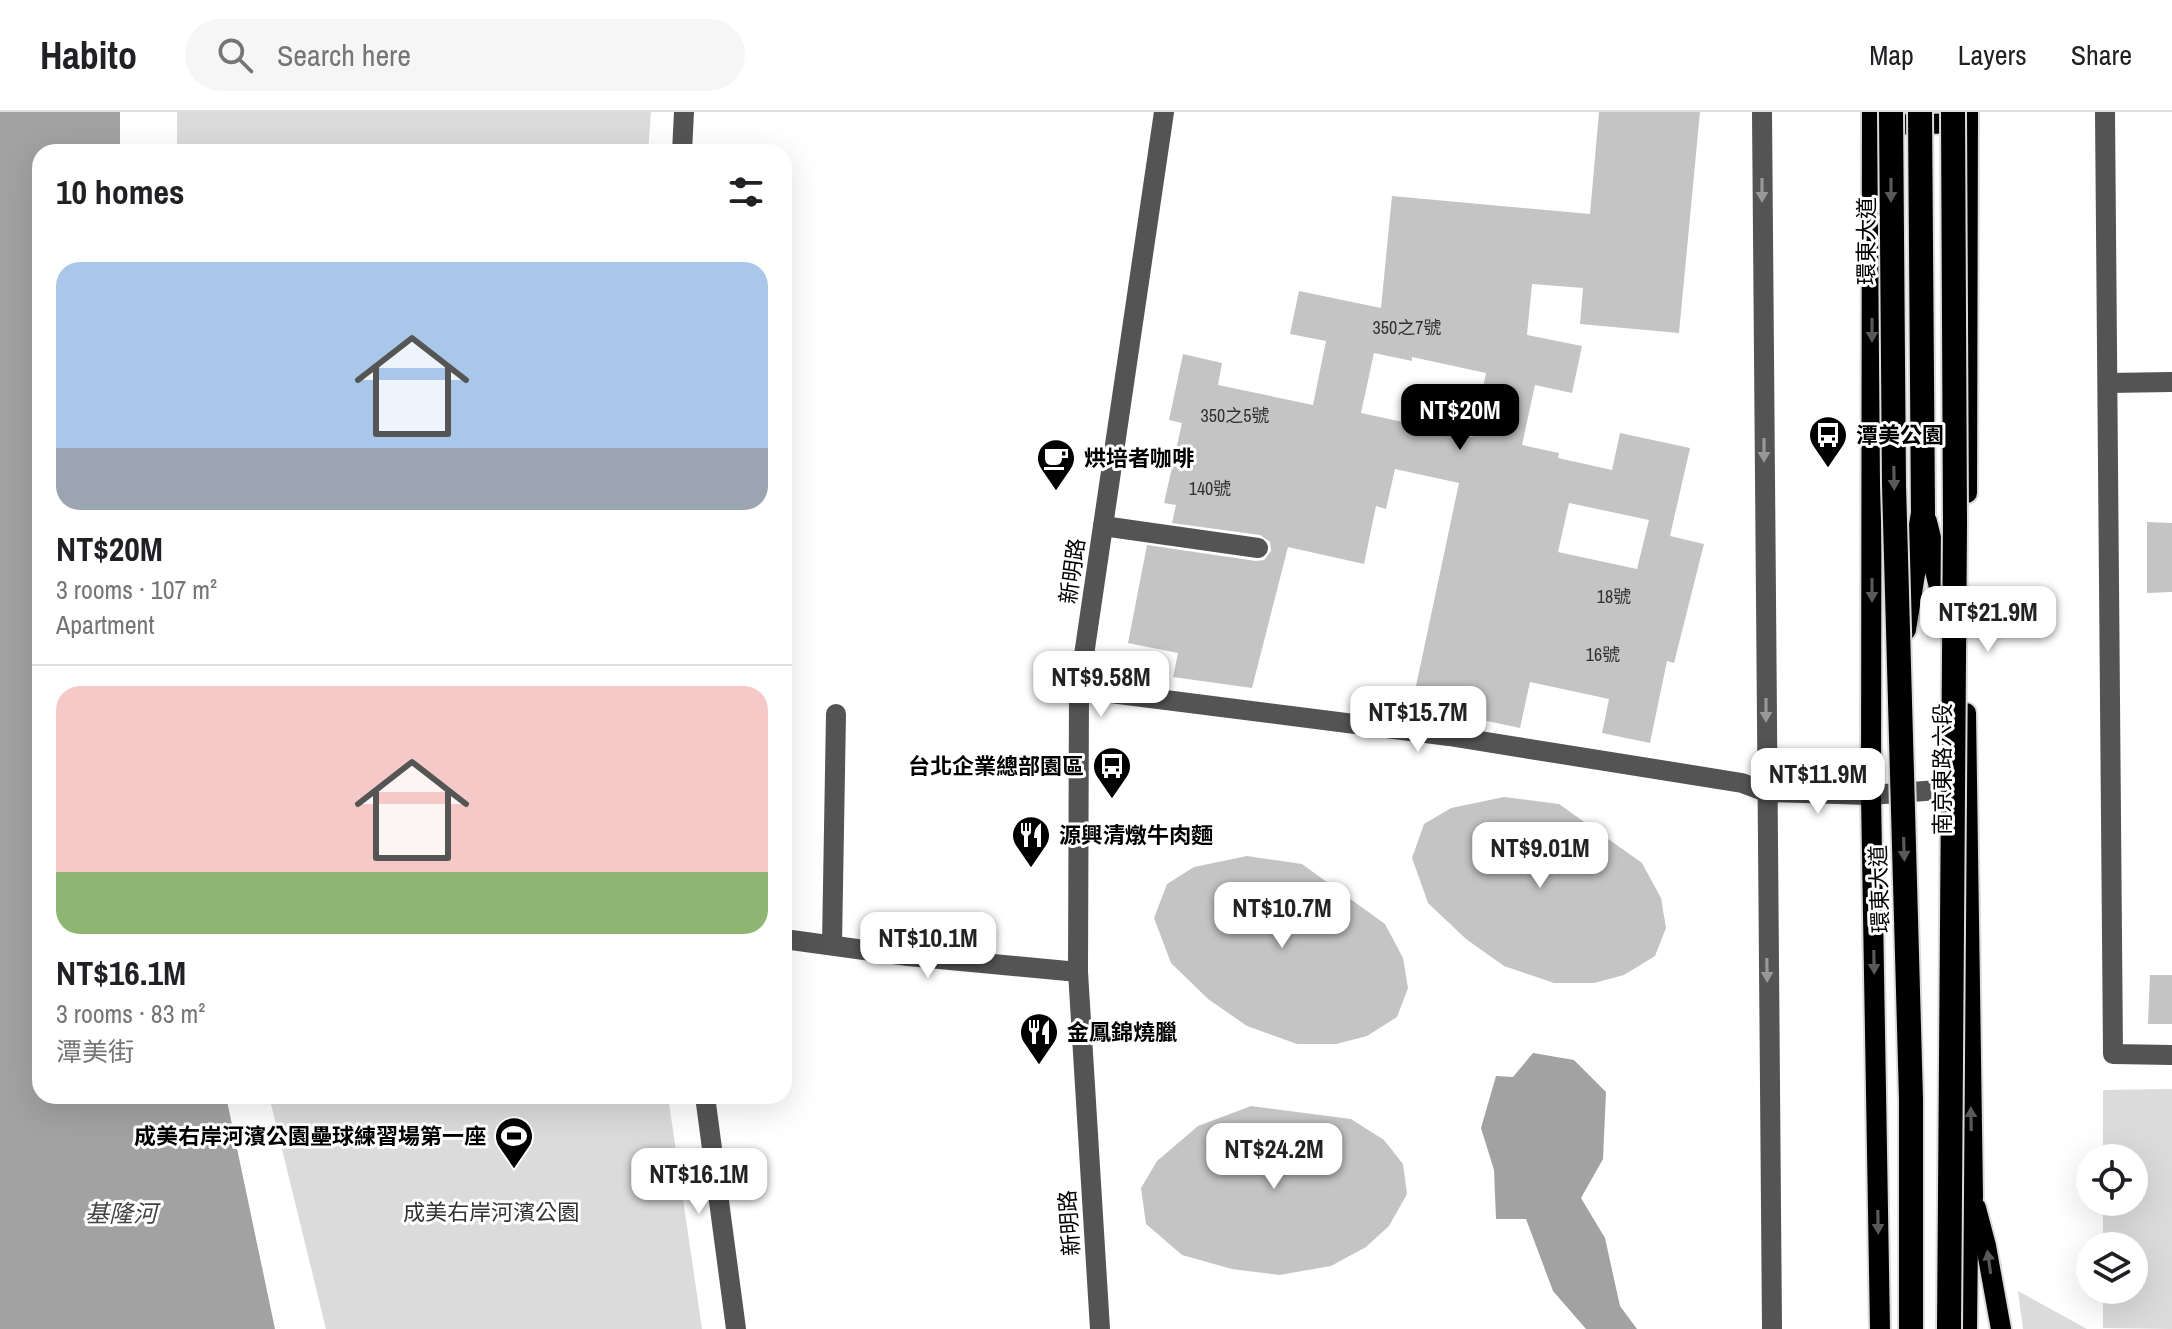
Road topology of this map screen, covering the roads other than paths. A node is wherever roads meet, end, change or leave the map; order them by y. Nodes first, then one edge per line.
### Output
1 (684, 112) edge
2 (1164, 112) edge
3 (1762, 112) edge
4 (1920, 112) edge
5 (2105, 112) edge
6 (1963, 116) edge
7 (1878, 117) edge
8 (682, 144) edge
9 (2172, 382) edge
10 (2108, 383) junction
11 (1923, 513) junction
12 (1103, 526) junction
13 (1258, 548) dead end
14 (1955, 640) junction
15 (1899, 659) junction
16 (1079, 689) junction
17 (836, 714) dead end
18 (1965, 788) junction
19 (1766, 792) junction
20 (1871, 795) junction
21 (792, 940) edge
22 (832, 944) junction
23 (1078, 972) junction
24 (2172, 1055) edge
25 (706, 1104) edge
26 (1973, 1197) junction
27 (736, 1329) edge
28 (1100, 1329) edge
29 (1772, 1329) edge
30 (1880, 1329) edge
31 (1911, 1329) edge
32 (1949, 1329) edge
33 (1967, 1329) edge
34 (2001, 1329) edge

1 - 8 street
2 - 12 street, 新明路
3 -> 19 street
4 - 11 highway, bridge
5 - 10 street
6 - 7 main road
6 - 14 highway, bridge
6 - 18 main road, 南京東路六段
7 -> 15 highway, 環東大道, bridge
7 -> 20 main road
9 - 10 street
10 - 24 street
11 - 14 highway, bridge
11 - 15 highway, bridge
12 - 13 street
12 - 16 street, 新明路
14 - 32 highway, bridge
15 -> 31 highway, 環東大道, bridge
16 - 19 street
16 - 23 street, 新明路
17 - 22 street
18 - 20 street
26 -> 18 main road, 南京東路六段
19 - 20 street
19 -> 29 street
20 -> 30 main road
21 - 22 street
22 - 23 street
23 - 28 street, 新明路
25 - 27 street
26 - 33 main road, 南京東路六段
34 -> 26 main road

